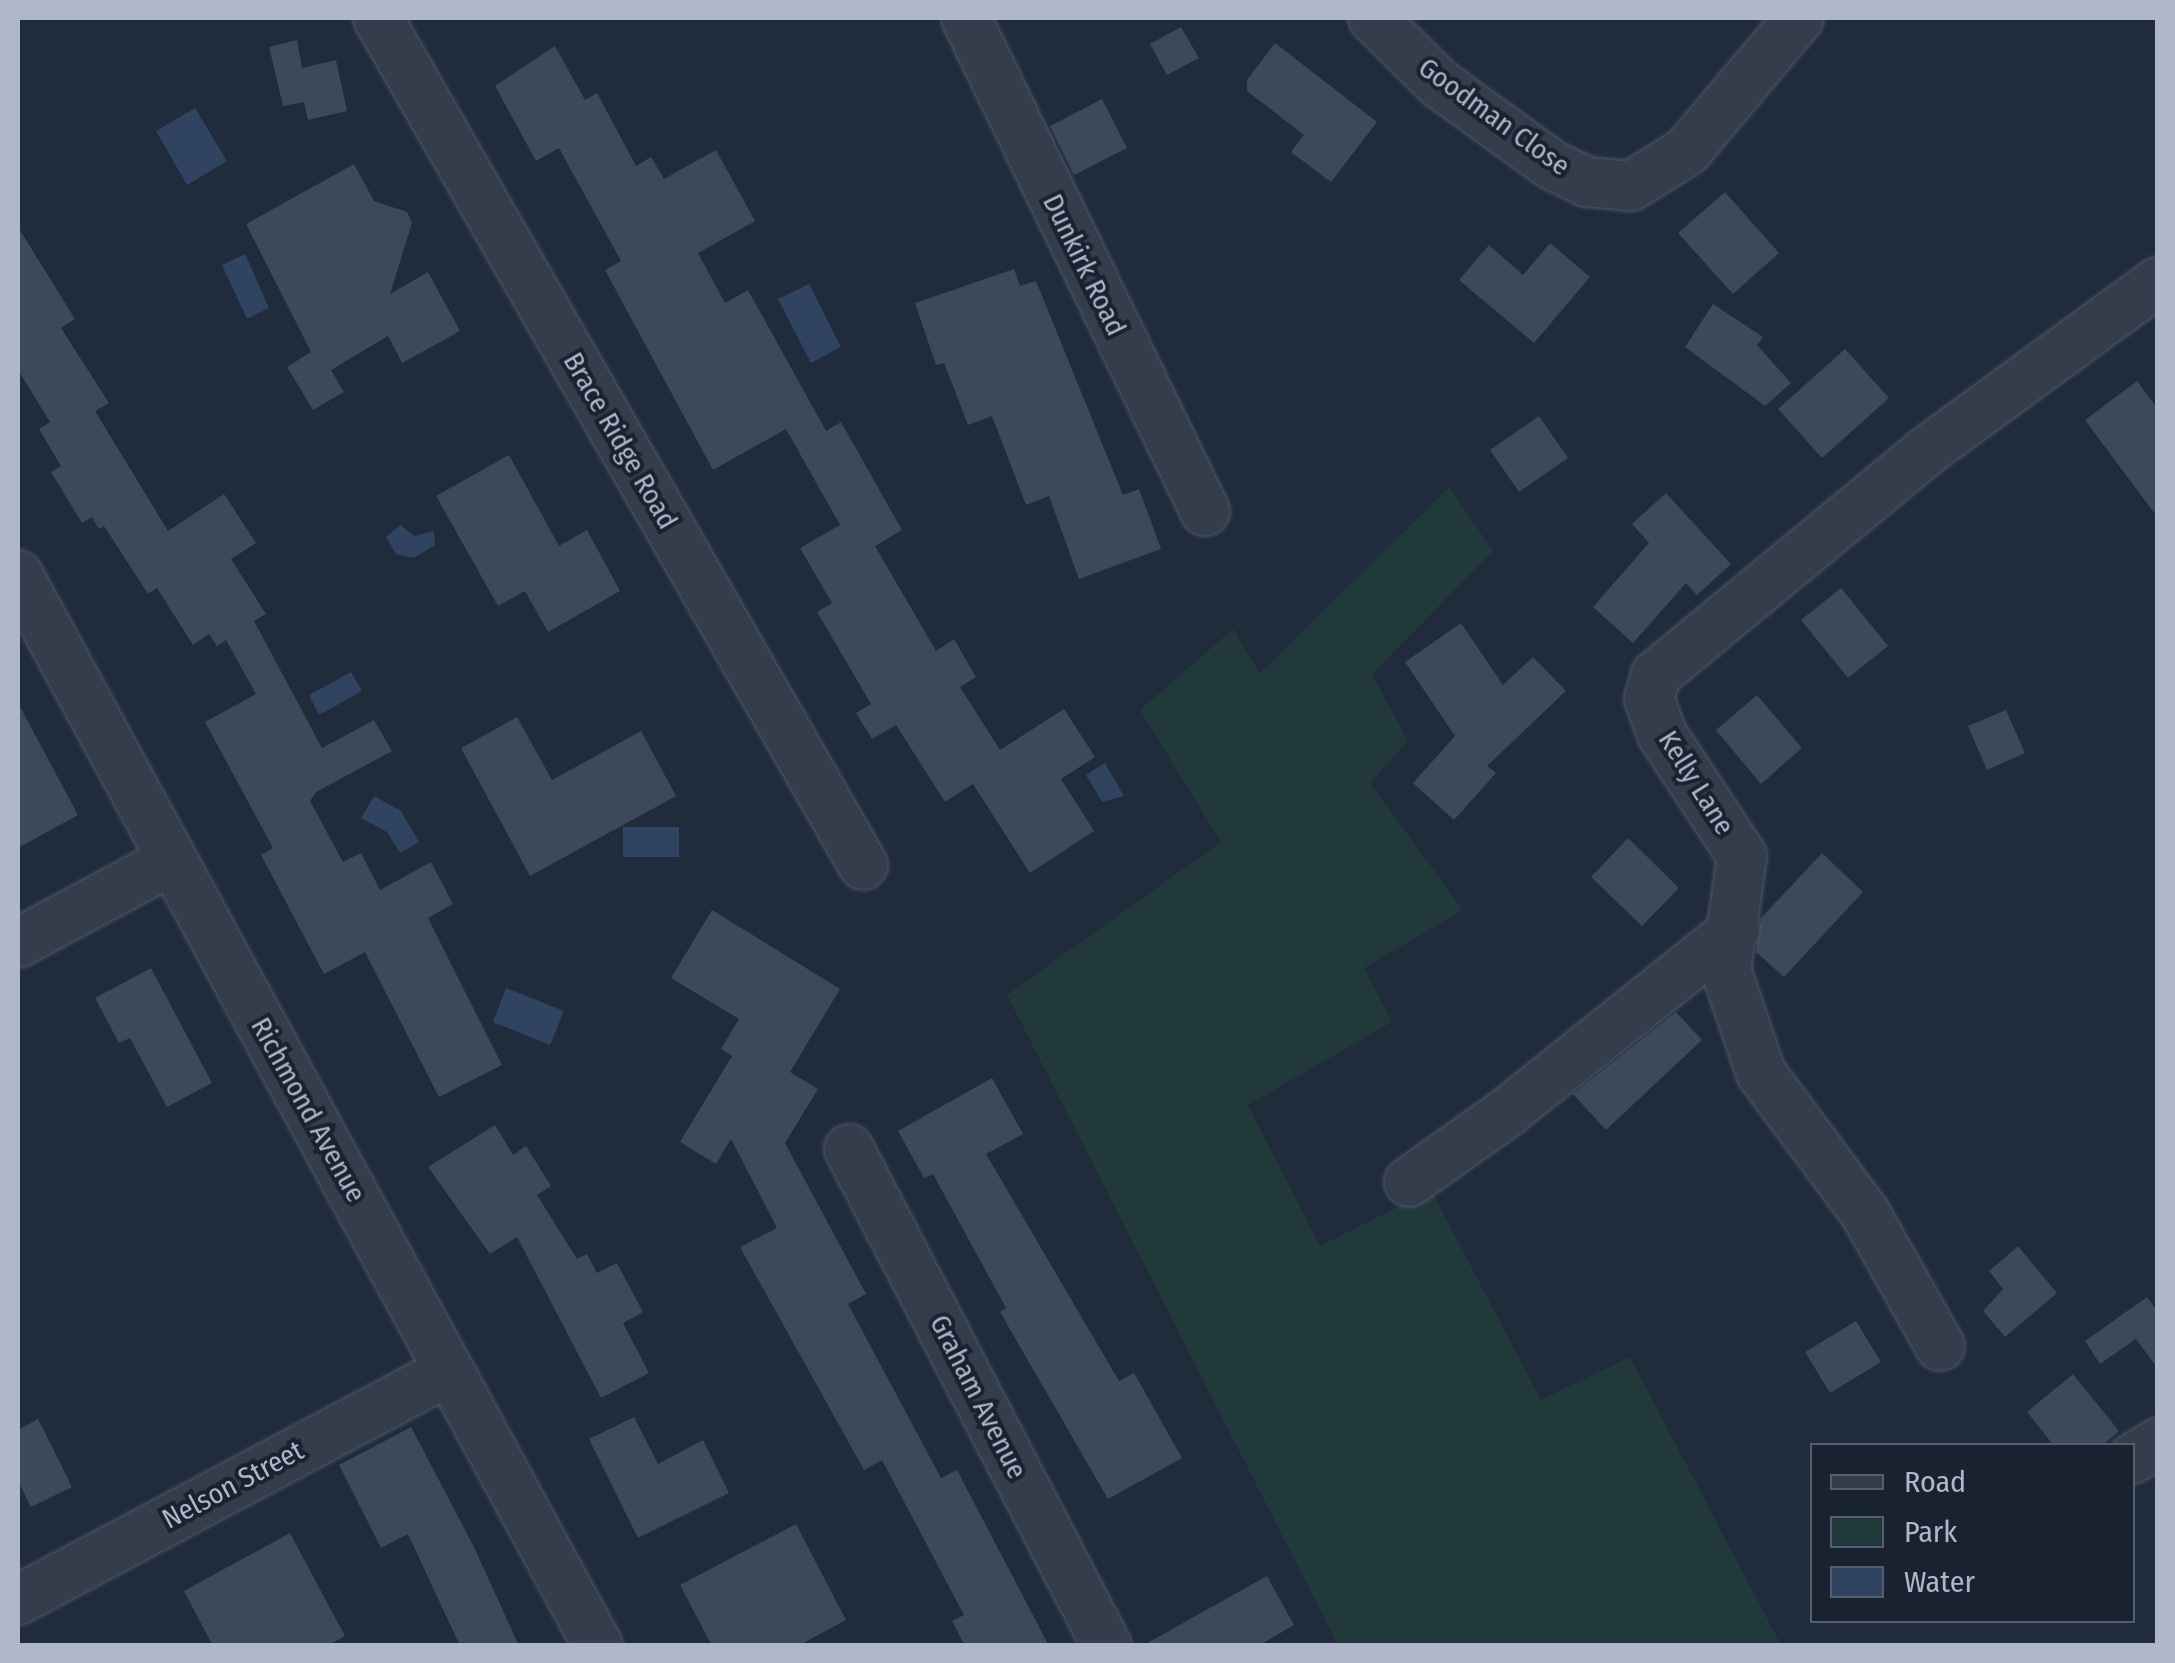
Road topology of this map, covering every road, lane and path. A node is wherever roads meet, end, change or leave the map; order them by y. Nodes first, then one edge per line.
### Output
1 (378, 18) edge
2 (966, 18) edge
3 (1373, 18) edge
4 (1799, 18) edge
5 (2158, 282) edge
6 (1206, 511) dead end
7 (18, 575) edge
8 (172, 860) junction
9 (863, 865) dead end
10 (1734, 930) junction
11 (18, 943) edge
12 (849, 1148) dead end
13 (1409, 1182) dead end
14 (1940, 1346) dead end
15 (450, 1371) junction
16 (2158, 1443) edge
17 (2135, 1457) edge
18 (18, 1600) edge
19 (598, 1646) edge
20 (1107, 1646) edge

1 - 9 street, Brace Ridge Road
2 - 6 street, Dunkirk Road
3 - 4 street, Goodman Close
5 - 10 street, Kelly Lane
7 - 8 street, Richmond Avenue
8 - 11 street
8 - 15 street, Richmond Avenue
10 - 13 street
10 - 14 street, Kelly Lane
12 - 20 street, Graham Avenue
15 - 18 street, Nelson Street
15 - 19 street, Richmond Avenue
16 - 17 street

